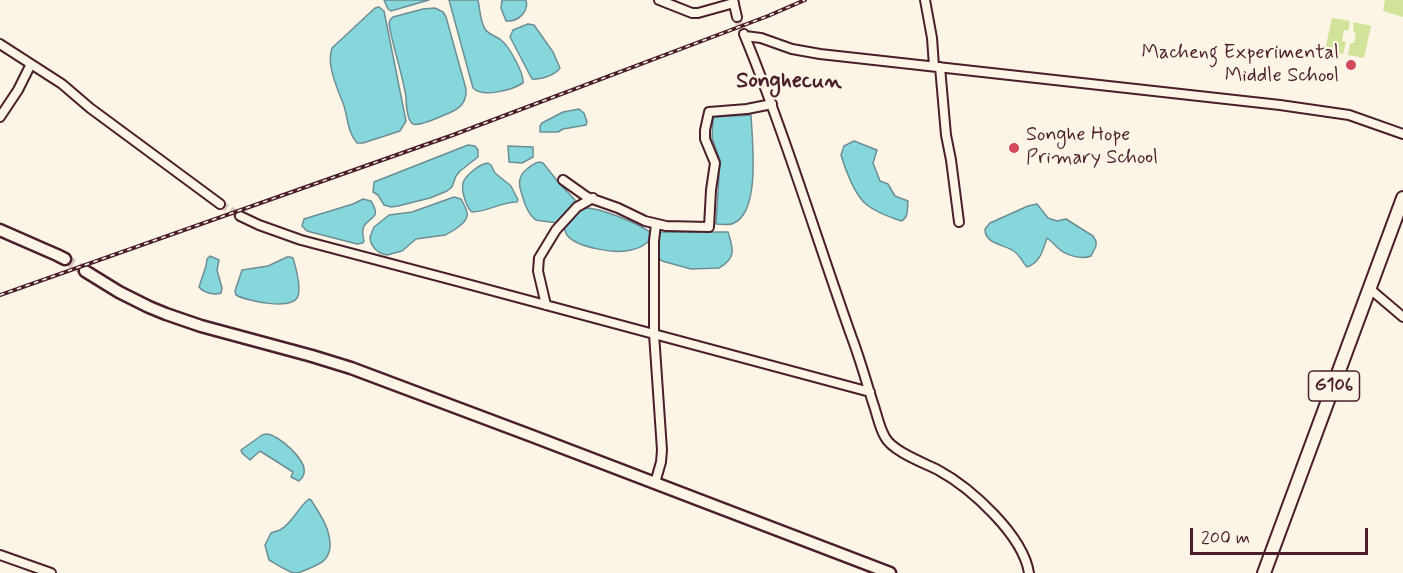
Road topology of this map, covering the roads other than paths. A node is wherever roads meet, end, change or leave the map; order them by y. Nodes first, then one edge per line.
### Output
1 (659, 0) edge
2 (926, 0) edge
3 (733, 2) edge
4 (737, 17) tunnel mouth
5 (0, 45) edge
6 (30, 64) junction
7 (937, 67) junction
8 (772, 104) junction
9 (0, 117) edge
10 (1403, 134) edge
11 (563, 180) dead end
12 (593, 198) junction
13 (1403, 198) edge
14 (220, 204) tunnel mouth
15 (240, 216) tunnel mouth
16 (959, 222) dead end
17 (656, 224) junction
18 (0, 230) edge
19 (65, 259) tunnel mouth
20 (85, 271) tunnel mouth
21 (1370, 289) junction
22 (546, 305) junction
23 (1403, 317) edge
24 (654, 334) junction
25 (870, 392) junction
26 (655, 483) junction
27 (0, 555) edge
28 (51, 573) edge
29 (890, 573) edge
30 (1029, 573) edge
31 (1264, 573) edge

1 - 3 street
2 - 7 street
3 - 4 street
5 - 6 street
6 - 9 street
6 - 14 street
7 - 8 street
7 - 10 street
7 - 16 street
8 - 17 street
8 - 25 street
11 - 12 street
12 - 17 street
12 - 22 street
13 - 21 highway, G106
15 - 22 street
17 - 24 street
18 - 19 main road
20 - 26 main road
21 - 23 street
21 - 31 highway, G106
22 - 24 street
24 - 25 street
24 - 26 street
25 - 30 street
26 - 29 main road
27 - 28 street

